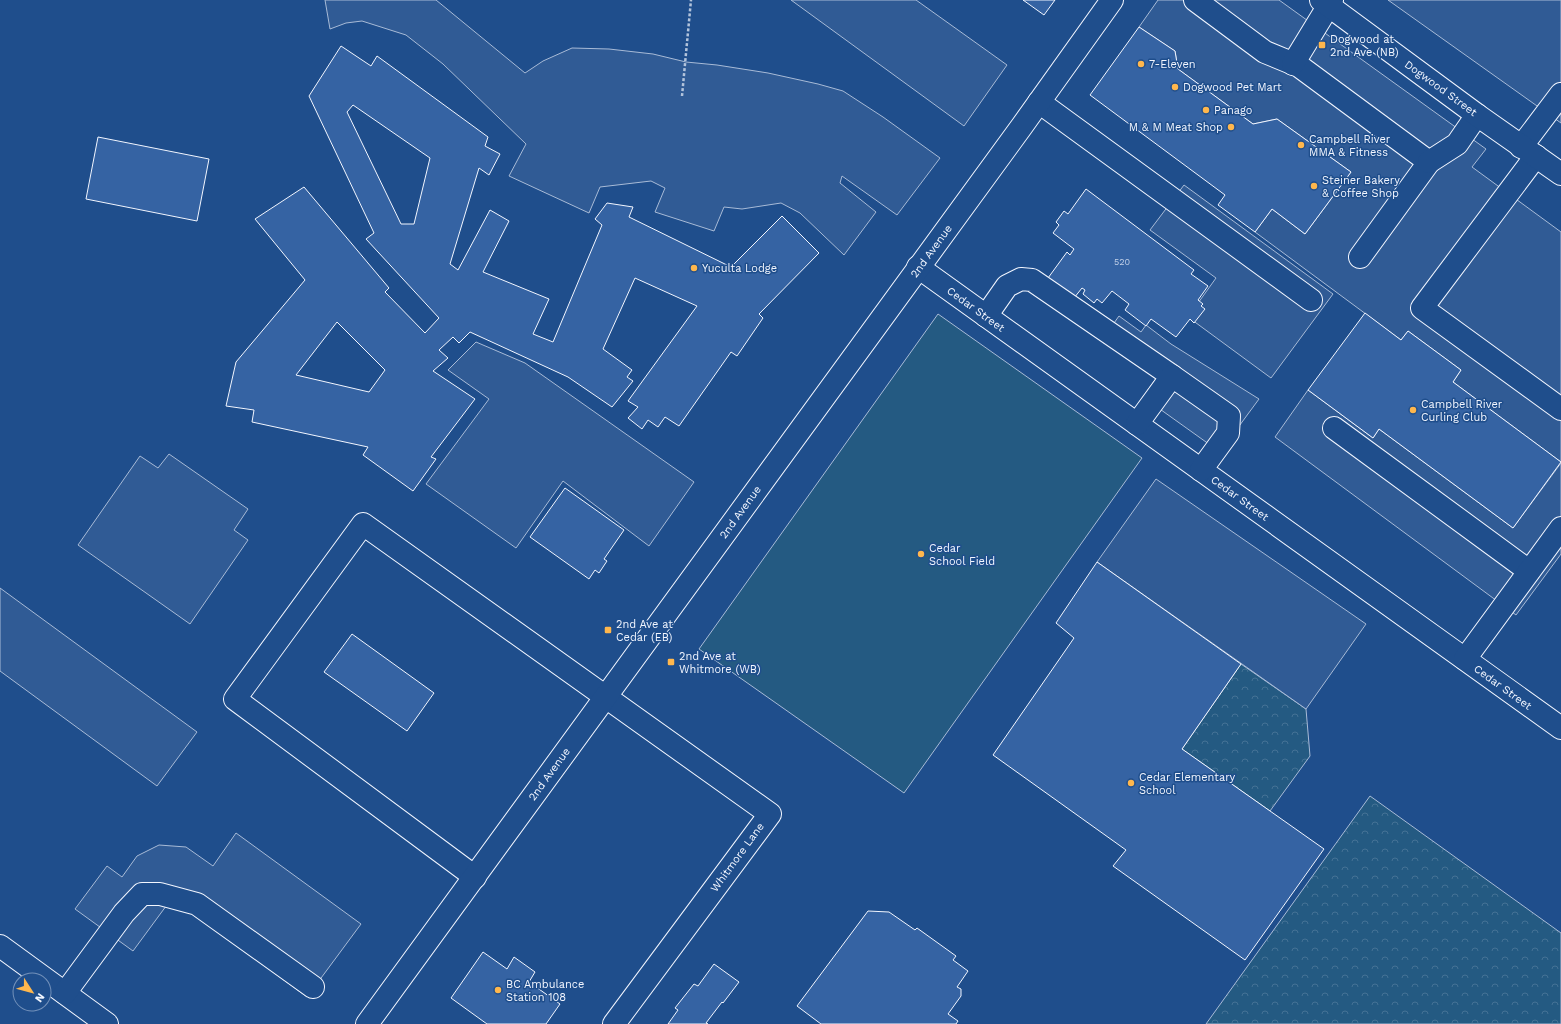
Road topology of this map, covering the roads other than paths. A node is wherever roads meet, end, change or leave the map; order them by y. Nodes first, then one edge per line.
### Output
1 (1112, 0) edge
2 (1195, 0) edge
3 (1327, 2) edge
4 (1293, 64) junction
5 (1561, 94) edge
6 (1039, 102) junction
7 (1477, 115) junction
8 (1528, 151) junction
9 (1429, 162) junction
10 (1561, 174) edge
11 (1360, 257) dead end
12 (918, 267) junction
13 (1311, 300) dead end
14 (986, 316) junction
15 (1172, 376) junction
16 (1561, 409) edge
17 (1137, 424) junction
18 (1334, 428) dead end
19 (1201, 470) junction
20 (1561, 528) edge
21 (1530, 571) junction
22 (1465, 659) junction
23 (606, 697) junction
24 (1561, 728) edge
25 (475, 877) junction
26 (0, 946) edge
27 (313, 987) dead end
28 (65, 993) junction
29 (107, 1024) edge
30 (367, 1024) edge
31 (614, 1024) edge

1 - 6 street, 2nd Avenue
2 - 4 street
3 - 4 street
3 - 7 street, Dogwood Street
4 - 9 street
5 - 8 street
6 - 12 street, 2nd Avenue
6 - 13 street
7 - 8 street, Dogwood Street
7 - 9 street
8 - 10 street, Dogwood Street
8 - 16 street
9 - 11 street
12 - 14 street, Cedar Street
12 - 23 street, 2nd Avenue
14 - 15 street
14 - 17 street, Cedar Street
15 - 17 street
15 - 19 street
17 - 19 street, Cedar Street
18 - 21 street
19 - 22 street, Cedar Street
20 - 21 street
21 - 22 street
22 - 24 street, Cedar Street
23 - 25 street, 2nd Avenue
23 - 25 street
23 - 31 street, Whitmore Lane
25 - 30 street, 2nd Avenue
26 - 28 street
27 - 28 street
28 - 29 street

